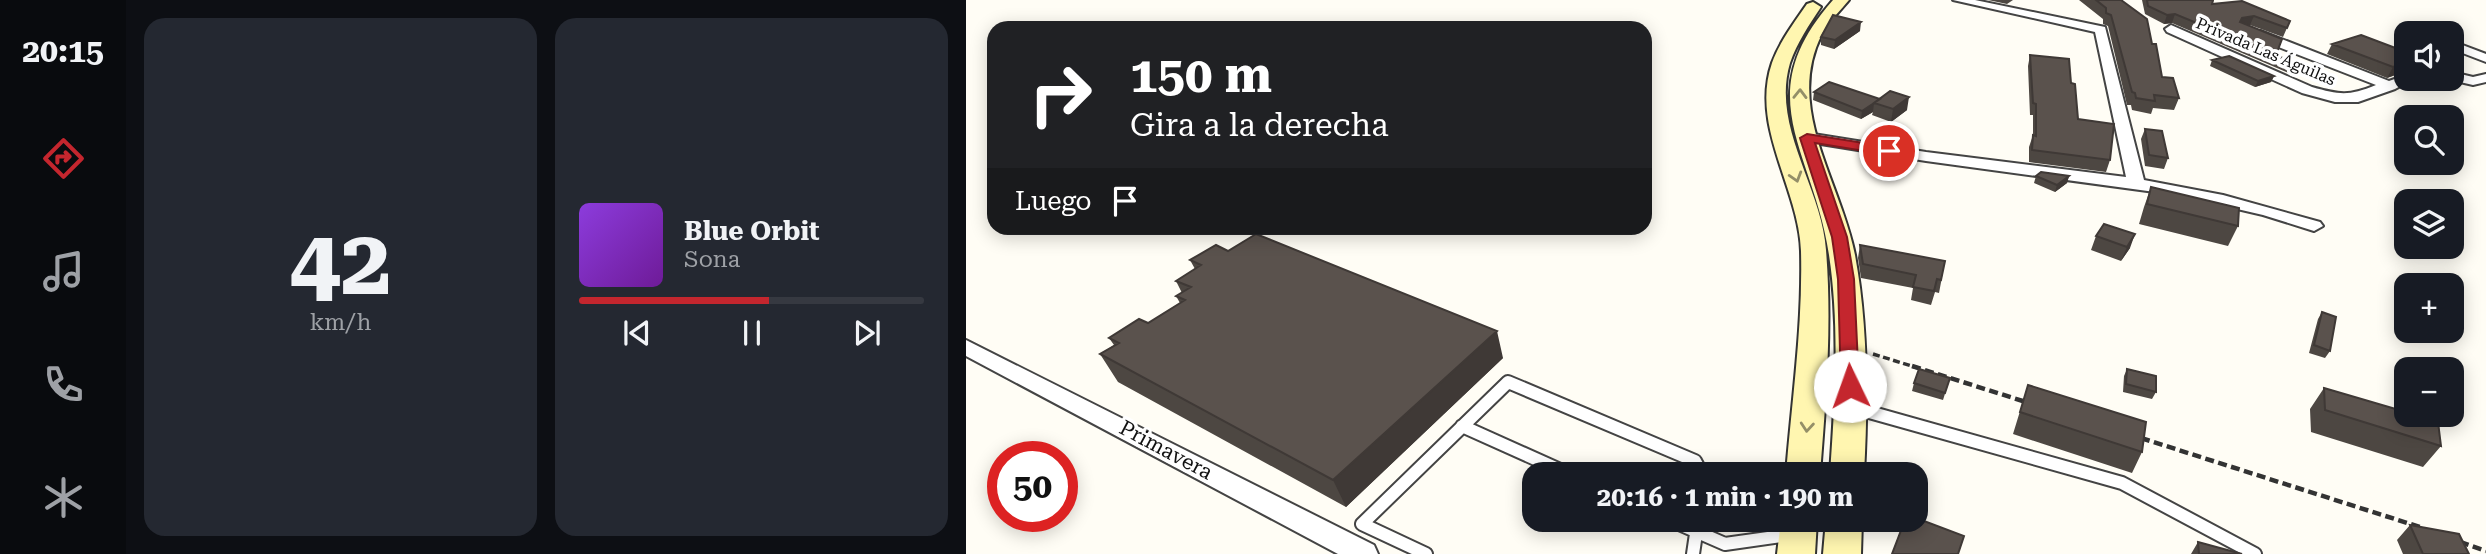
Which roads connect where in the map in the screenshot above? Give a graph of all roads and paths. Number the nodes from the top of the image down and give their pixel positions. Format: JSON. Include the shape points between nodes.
{"nodes":[{"id":1,"x":1818,"y":0,"type":"edge"},
{"id":2,"x":1841,"y":0,"type":"edge"},
{"id":3,"x":1959,"y":0,"type":"edge"},
{"id":4,"x":2171,"y":29,"type":"dead end"},
{"id":5,"x":2245,"y":30,"type":"edge"},
{"id":6,"x":2464,"y":50,"type":"edge"},
{"id":7,"x":2486,"y":58,"type":"edge"},
{"id":8,"x":2486,"y":78,"type":"edge"},
{"id":9,"x":2464,"y":79,"type":"edge"},
{"id":10,"x":2394,"y":84,"type":"edge"},
{"id":11,"x":2390,"y":86,"type":"junction"},
{"id":12,"x":1807,"y":138,"type":"junction"},
{"id":13,"x":2136,"y":183,"type":"junction"},
{"id":14,"x":2314,"y":226,"type":"dead end"},
{"id":15,"x":1848,"y":346,"type":"junction"},
{"id":16,"x":966,"y":347,"type":"edge"},
{"id":17,"x":2029,"y":403,"type":"edge"},
{"id":18,"x":1851,"y":406,"type":"junction"},
{"id":19,"x":1462,"y":426,"type":"junction"},
{"id":20,"x":2134,"y":435,"type":"edge"},
{"id":21,"x":1542,"y":462,"type":"edge"},
{"id":22,"x":1696,"y":462,"type":"edge"},
{"id":23,"x":1804,"y":462,"type":"edge"},
{"id":24,"x":1848,"y":462,"type":"edge"},
{"id":25,"x":1696,"y":532,"type":"edge"},
{"id":26,"x":1706,"y":532,"type":"edge"},
{"id":27,"x":1843,"y":532,"type":"edge"},
{"id":28,"x":2435,"y":533,"type":"edge"},
{"id":29,"x":1798,"y":536,"type":"edge"},
{"id":30,"x":2448,"y":537,"type":"edge"},
{"id":31,"x":2486,"y":551,"type":"edge"},
{"id":32,"x":1364,"y":554,"type":"edge"},
{"id":33,"x":1426,"y":554,"type":"edge"},
{"id":34,"x":1693,"y":554,"type":"edge"},
{"id":35,"x":1842,"y":554,"type":"edge"},
{"id":36,"x":2255,"y":554,"type":"edge"}],
"edges":[{"from":1,"to":23,"type":"main road","one_way":true,"via":[[1792,37],[1777,83],[1783,133],[1812,233],[1813,333]]},
{"from":12,"to":2,"type":"main road","one_way":true,"via":[[1799,106],[1805,53],[1814,33]]},
{"from":3,"to":13,"type":"street","via":[[2101,30]]},
{"from":4,"to":11,"type":"street","name":"Privada Las Águilas","via":[[2334,99],[2353,99]]},
{"from":5,"to":11,"type":"street","name":"Privada Las Águilas"},
{"from":6,"to":7,"type":"street"},
{"from":8,"to":9,"type":"street"},
{"from":10,"to":11,"type":"street","name":"Privada Las Águilas"},
{"from":12,"to":13,"type":"street"},
{"from":12,"to":15,"type":"main road","via":[[1840,237]]},
{"from":13,"to":14,"type":"street","via":[[2243,204]]},
{"from":15,"to":17,"type":"path"},
{"from":15,"to":18,"type":"main road"},
{"from":16,"to":32,"type":"street","name":"Primavera"},
{"from":18,"to":24,"type":"main road"},
{"from":18,"to":36,"type":"lane","via":[[2122,483]]},
{"from":19,"to":21,"type":"lane"},
{"from":19,"to":22,"type":"lane","via":[[1508,382]]},
{"from":19,"to":33,"type":"lane","via":[[1362,524]]},
{"from":20,"to":28,"type":"path"},
{"from":25,"to":34,"type":"lane"},
{"from":26,"to":29,"type":"lane","via":[[1725,544]]},
{"from":27,"to":35,"type":"main road"},
{"from":30,"to":31,"type":"path"}]}
